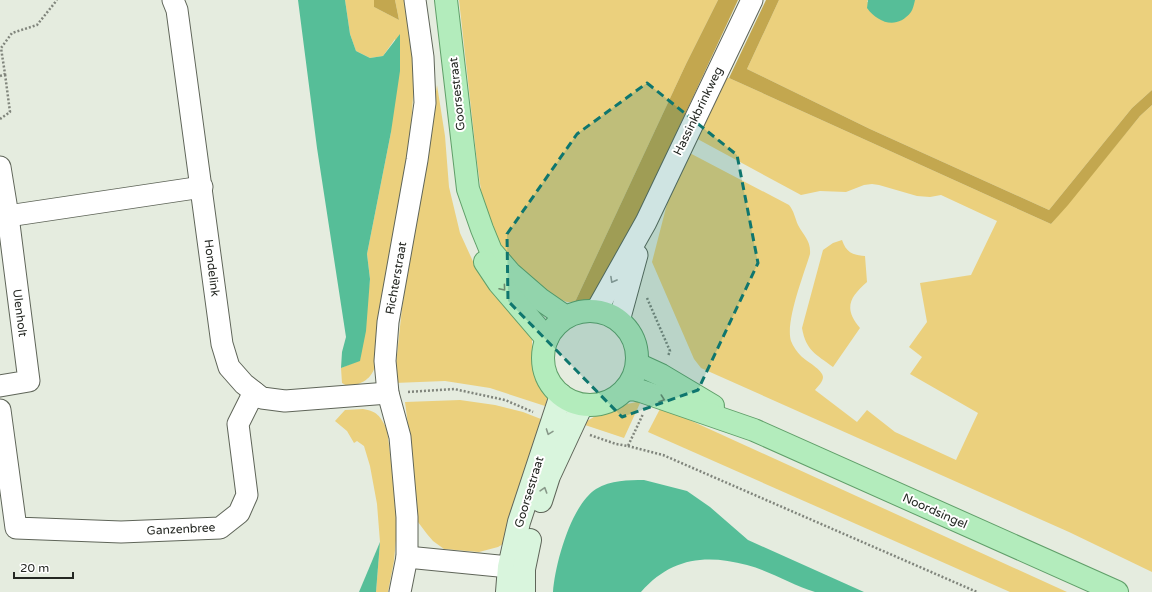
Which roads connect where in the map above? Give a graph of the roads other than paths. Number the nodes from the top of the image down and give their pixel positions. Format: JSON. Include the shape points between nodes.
{"nodes":[{"id":1,"x":173,"y":0,"type":"edge"},
{"id":2,"x":415,"y":0,"type":"edge"},
{"id":3,"x":446,"y":0,"type":"edge"},
{"id":4,"x":752,"y":0,"type":"edge"},
{"id":5,"x":0,"y":167,"type":"edge"},
{"id":6,"x":202,"y":187,"type":"junction"},
{"id":7,"x":468,"y":188,"type":"junction"},
{"id":8,"x":8,"y":216,"type":"junction"},
{"id":9,"x":646,"y":222,"type":"junction"},
{"id":10,"x":596,"y":311,"type":"junction"},
{"id":11,"x":566,"y":317,"type":"junction"},
{"id":12,"x":618,"y":321,"type":"junction"},
{"id":13,"x":547,"y":338,"type":"junction"},
{"id":14,"x":637,"y":364,"type":"junction"},
{"id":15,"x":0,"y":386,"type":"edge"},
{"id":16,"x":625,"y":390,"type":"junction"},
{"id":17,"x":254,"y":392,"type":"junction"},
{"id":18,"x":388,"y":393,"type":"junction"},
{"id":19,"x":561,"y":395,"type":"junction"},
{"id":20,"x":582,"y":405,"type":"junction"},
{"id":21,"x":0,"y":410,"type":"edge"},
{"id":22,"x":562,"y":425,"type":"junction"},
{"id":23,"x":754,"y":430,"type":"junction"},
{"id":24,"x":8,"y":528,"type":"edge"},
{"id":25,"x":407,"y":557,"type":"junction"},
{"id":26,"x":517,"y":568,"type":"junction"},
{"id":27,"x":400,"y":592,"type":"edge"},
{"id":28,"x":508,"y":592,"type":"edge"},
{"id":29,"x":524,"y":592,"type":"edge"},
{"id":30,"x":1118,"y":592,"type":"edge"}],
"edges":[{"from":1,"to":6,"type":"street","name":"Hondelink","via":[[177,10]]},
{"from":2,"to":18,"type":"street","name":"Richterstraat","via":[[423,57],[424,103],[417,160],[388,322]]},
{"from":3,"to":7,"type":"main road","name":"Goorsestraat"},
{"from":4,"to":9,"type":"street","name":"Hassinkbrinkweg"},
{"from":5,"to":8,"type":"street","name":"Ulenholt"},
{"from":6,"to":8,"type":"street"},
{"from":6,"to":17,"type":"street","name":"Hondelink","via":[[222,344],[229,367]]},
{"from":7,"to":11,"type":"main road","name":"Goorsestraat","via":[[491,251],[510,273]]},
{"from":7,"to":13,"type":"main road","name":"Goorsestraat","one_way":true,"via":[[467,214],[470,230],[480,254],[499,283]]},
{"from":8,"to":15,"type":"street","name":"Ulenholt","via":[[29,381]]},
{"from":9,"to":10,"type":"street","name":"Hassinkbrinkweg","one_way":true},
{"from":9,"to":12,"type":"street","name":"Hassinkbrinkweg"},
{"from":10,"to":11,"type":"main road"},
{"from":10,"to":12,"type":"main road","via":[[608,314]]},
{"from":11,"to":13,"type":"main road"},
{"from":12,"to":14,"type":"main road","via":[[630,333],[635,344]]},
{"from":13,"to":19,"type":"main road","via":[[543,353],[544,369],[550,384]]},
{"from":14,"to":16,"type":"main road","via":[[633,378]]},
{"from":14,"to":23,"type":"main road","name":"Noordsingel"},
{"from":16,"to":20,"type":"main road","via":[[610,401],[598,405]]},
{"from":16,"to":23,"type":"main road","name":"Noordsingel","one_way":true,"via":[[633,389]]},
{"from":17,"to":18,"type":"street","name":"Hondelink","via":[[262,398],[285,401]]},
{"from":17,"to":24,"type":"street","name":"Ganzenbree","via":[[238,424],[247,495],[239,513],[220,528],[121,532]]},
{"from":18,"to":25,"type":"street","name":"Richterstraat","via":[[400,437],[407,517]]},
{"from":19,"to":20,"type":"main road"},
{"from":19,"to":22,"type":"main road","name":"Goorsestraat","one_way":true},
{"from":20,"to":22,"type":"main road","name":"Goorsestraat"},
{"from":21,"to":24,"type":"street","name":"Ganzenbree"},
{"from":22,"to":26,"type":"main road","name":"Goorsestraat","via":[[549,476]]},
{"from":23,"to":30,"type":"main road","name":"Noordsingel"},
{"from":25,"to":26,"type":"street"},
{"from":25,"to":27,"type":"street","name":"Richterstraat"},
{"from":26,"to":28,"type":"main road","name":"Goorsestraat"},
{"from":26,"to":29,"type":"main road","name":"Goorsestraat"}]}
